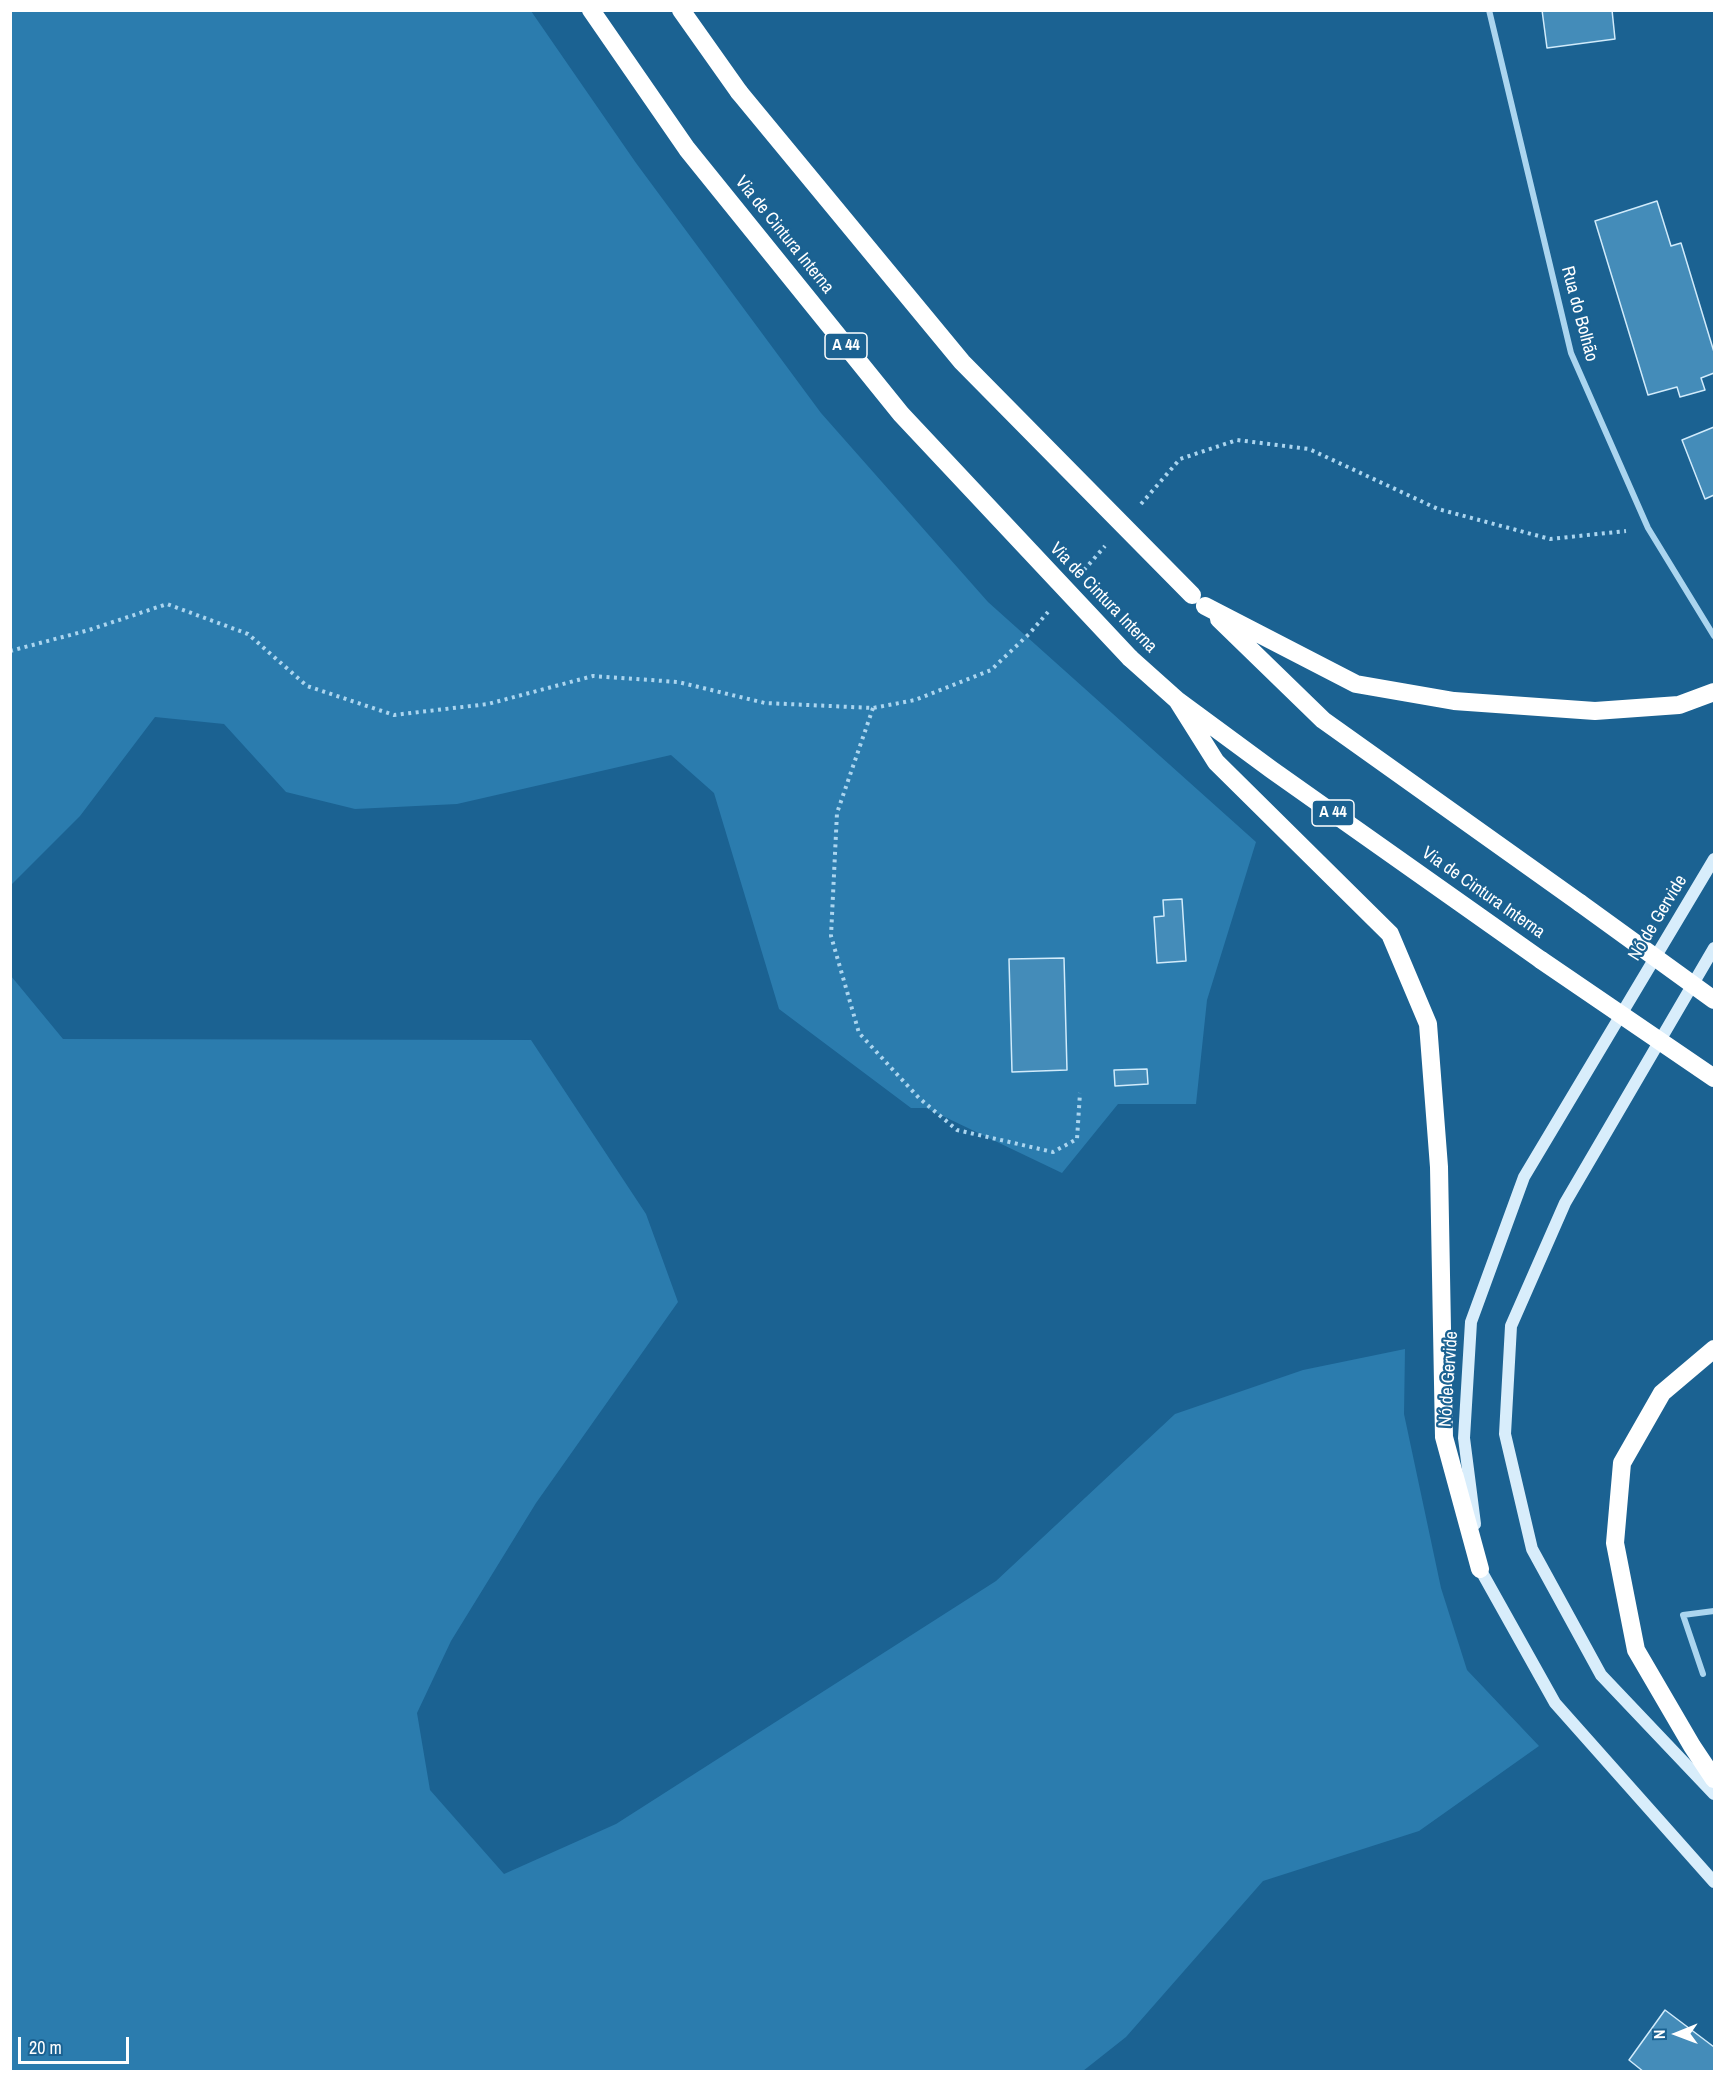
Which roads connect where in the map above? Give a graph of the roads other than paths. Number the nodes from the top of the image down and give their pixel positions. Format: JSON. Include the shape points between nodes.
{"nodes":[{"id":1,"x":591,"y":10,"type":"edge"},
{"id":2,"x":681,"y":10,"type":"edge"},
{"id":3,"x":1489,"y":10,"type":"edge"},
{"id":4,"x":1198,"y":600,"type":"junction"},
{"id":5,"x":1714,"y":636,"type":"edge"},
{"id":6,"x":1714,"y":692,"type":"edge"},
{"id":7,"x":1177,"y":700,"type":"junction"},
{"id":8,"x":1714,"y":859,"type":"edge"},
{"id":9,"x":1714,"y":948,"type":"edge"},
{"id":10,"x":1714,"y":1000,"type":"edge"},
{"id":11,"x":1714,"y":1078,"type":"edge"},
{"id":12,"x":1714,"y":1349,"type":"edge"},
{"id":13,"x":1480,"y":1569,"type":"junction"},
{"id":14,"x":1714,"y":1611,"type":"edge"},
{"id":15,"x":1703,"y":1674,"type":"dead end"},
{"id":16,"x":1714,"y":1779,"type":"edge"},
{"id":17,"x":1714,"y":1794,"type":"edge"},
{"id":18,"x":1714,"y":1882,"type":"edge"}],
"edges":[{"from":1,"to":7,"type":"highway","name":"Via de Cintura Interna","number":"A 44","bridge":true,"via":[[687,149],[901,414],[1130,658]]},
{"from":2,"to":4,"type":"highway","bridge":true,"via":[[739,92],[962,362]]},
{"from":3,"to":5,"type":"street","name":"Rua do Bolhão","via":[[1571,353],[1648,528]]},
{"from":4,"to":6,"type":"highway","via":[[1356,684],[1454,701],[1595,711],[1679,705]]},
{"from":4,"to":10,"type":"highway","bridge":true,"via":[[1323,720]]},
{"from":7,"to":11,"type":"highway","name":"Via de Cintura Interna","number":"A 44","bridge":true,"via":[[1541,960]]},
{"from":7,"to":13,"type":"highway","via":[[1216,762],[1389,934],[1428,1024],[1439,1167],[1444,1437]]},
{"from":8,"to":13,"type":"main road","name":"Nó de Gervide","via":[[1524,1177],[1471,1322],[1464,1437]]},
{"from":9,"to":17,"type":"main road","via":[[1565,1203],[1511,1326],[1505,1434],[1532,1549],[1601,1675]]},
{"from":12,"to":16,"type":"highway","via":[[1662,1393],[1622,1463],[1615,1543],[1636,1650]]},
{"from":13,"to":18,"type":"main road","name":"Nó de Gervide","via":[[1555,1703]]},
{"from":14,"to":15,"type":"street","via":[[1683,1615]]}]}
